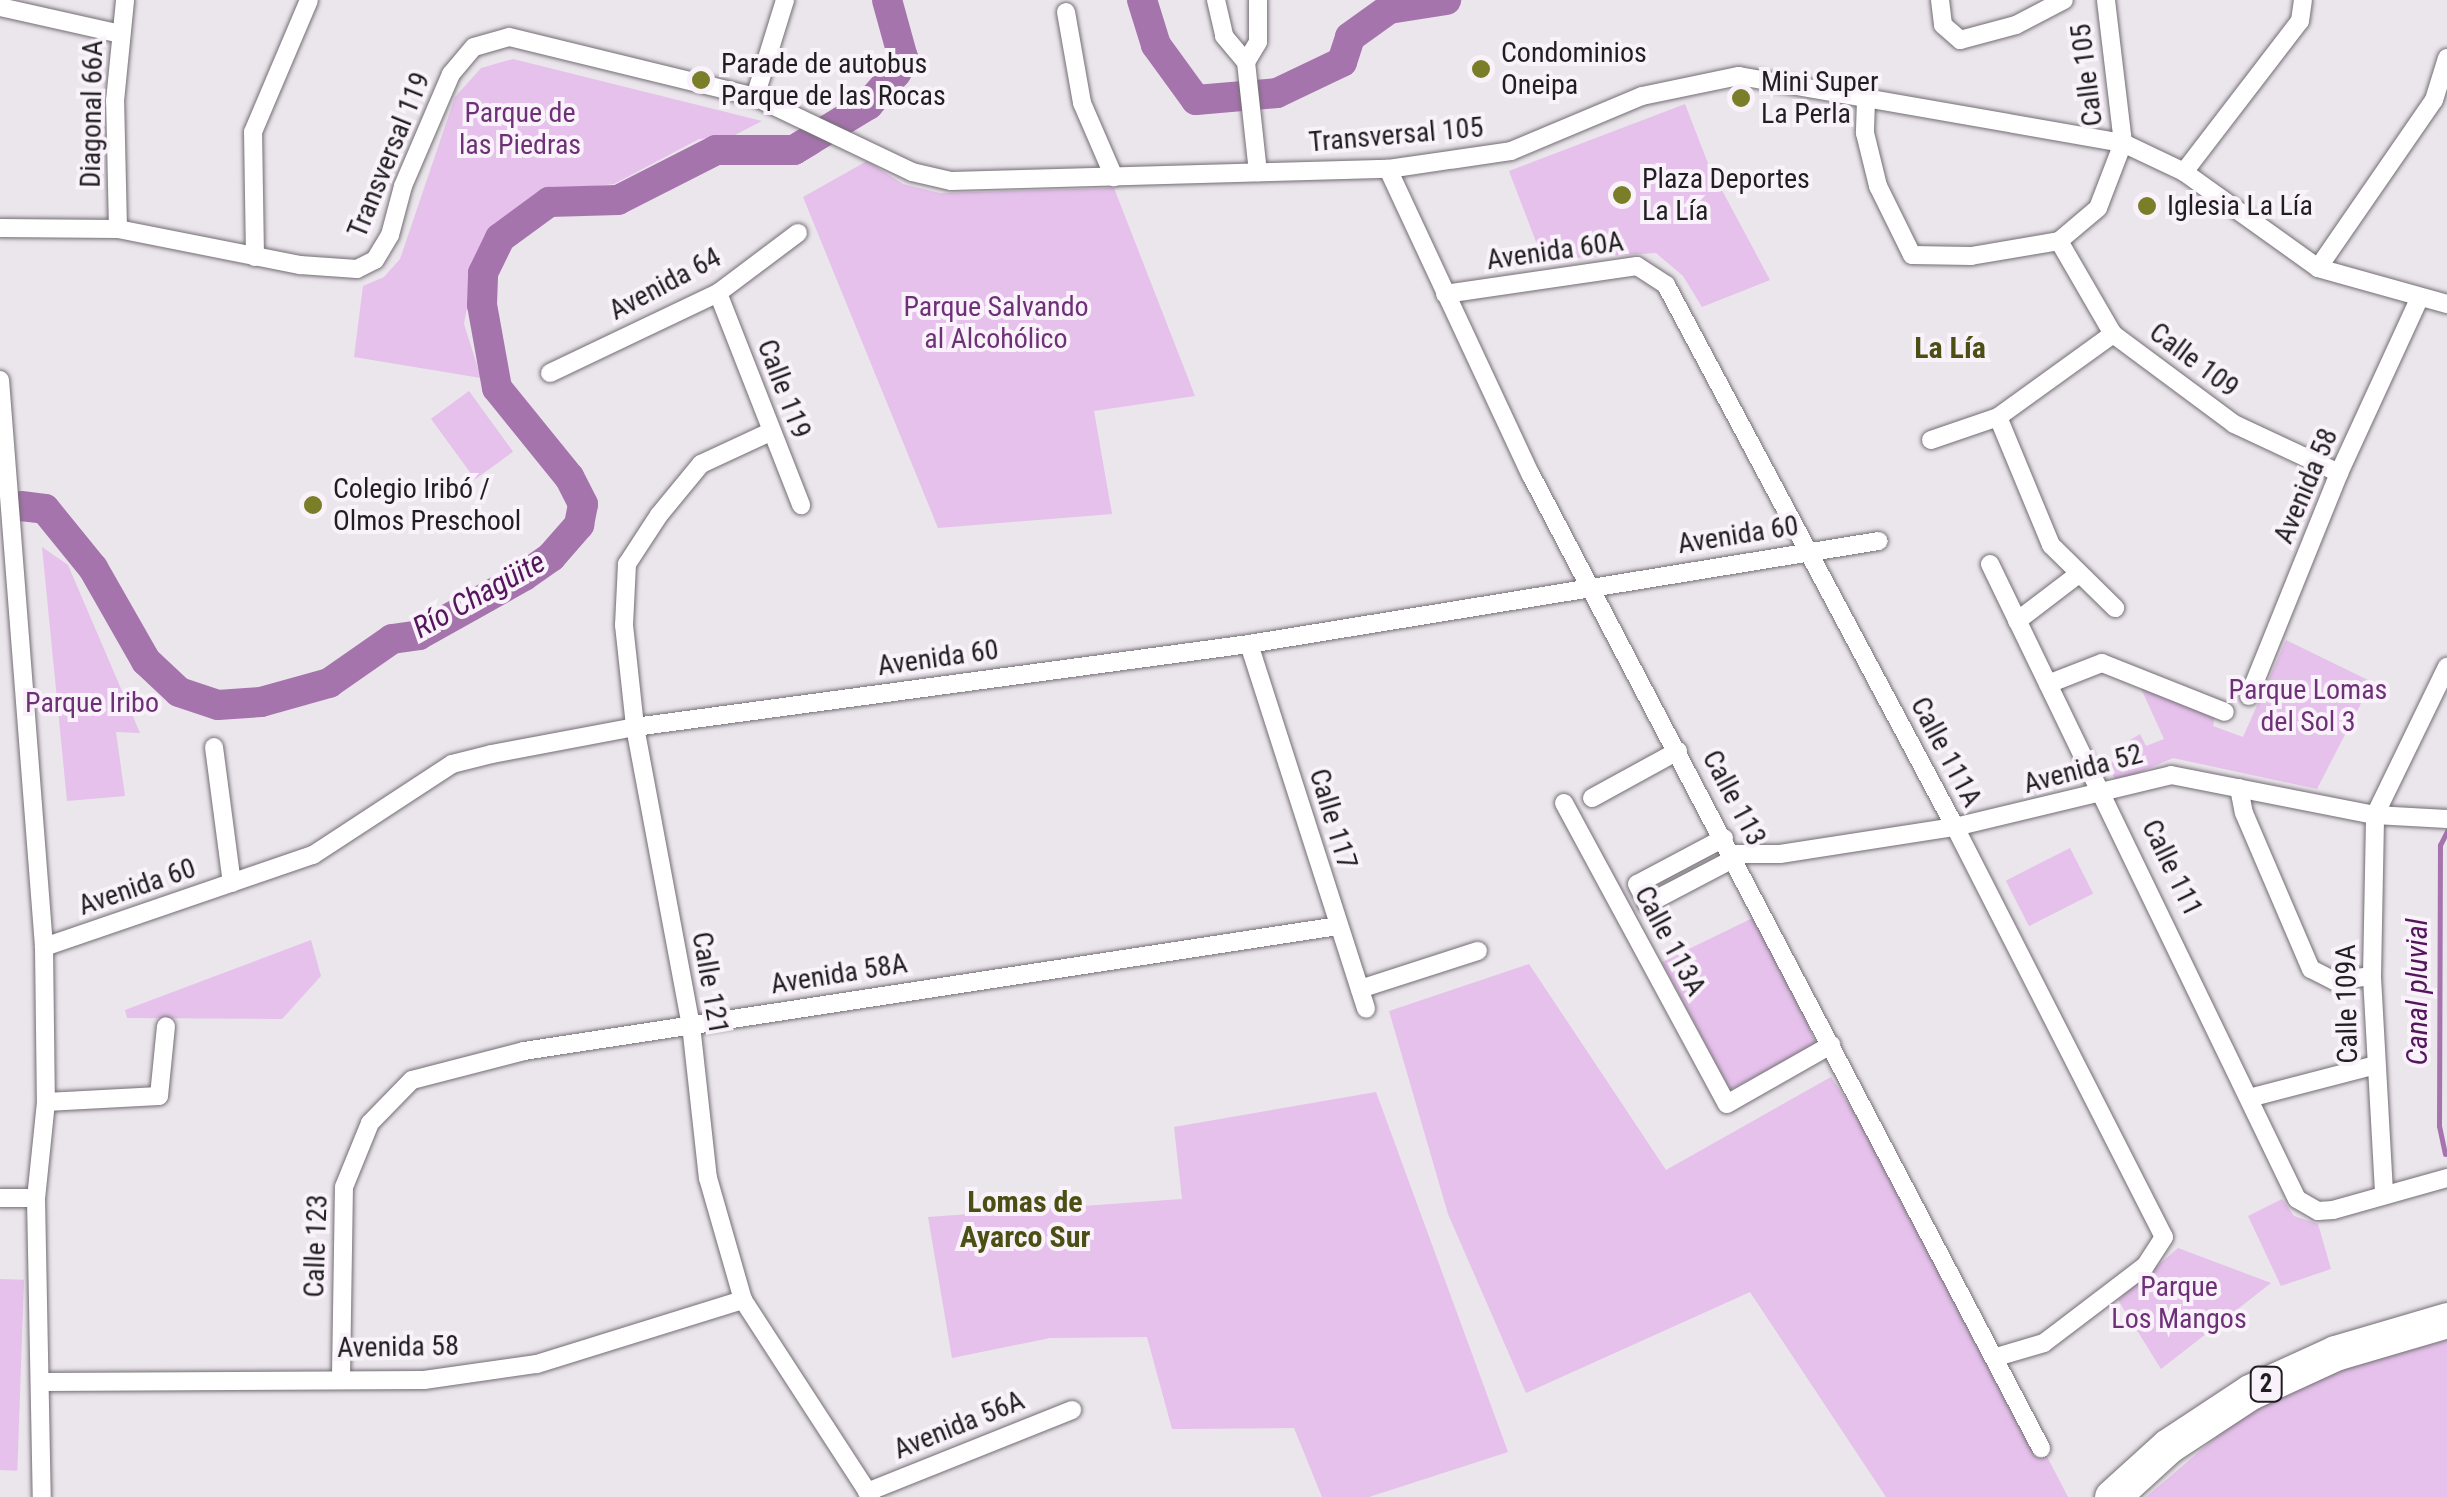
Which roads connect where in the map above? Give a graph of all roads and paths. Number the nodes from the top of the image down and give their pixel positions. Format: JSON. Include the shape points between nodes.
{"nodes":[{"id":1,"x":124,"y":0,"type":"edge"},
{"id":2,"x":309,"y":0,"type":"edge"},
{"id":3,"x":784,"y":0,"type":"edge"},
{"id":4,"x":1216,"y":0,"type":"edge"},
{"id":5,"x":1258,"y":0,"type":"edge"},
{"id":6,"x":1940,"y":0,"type":"edge"},
{"id":7,"x":2064,"y":0,"type":"edge"},
{"id":8,"x":2106,"y":0,"type":"edge"},
{"id":9,"x":2304,"y":0,"type":"edge"},
{"id":10,"x":0,"y":7,"type":"edge"},
{"id":11,"x":1066,"y":12,"type":"dead end"},
{"id":12,"x":121,"y":34,"type":"junction"},
{"id":13,"x":2447,"y":58,"type":"edge"},
{"id":14,"x":1247,"y":69,"type":"junction"},
{"id":15,"x":755,"y":97,"type":"junction"},
{"id":16,"x":1866,"y":101,"type":"junction"},
{"id":17,"x":2123,"y":143,"type":"junction"},
{"id":18,"x":1388,"y":169,"type":"junction"},
{"id":19,"x":1258,"y":172,"type":"junction"},
{"id":20,"x":2184,"y":172,"type":"junction"},
{"id":21,"x":1114,"y":177,"type":"junction"},
{"id":22,"x":0,"y":228,"type":"edge"},
{"id":23,"x":118,"y":229,"type":"junction"},
{"id":24,"x":798,"y":232,"type":"dead end"},
{"id":25,"x":2059,"y":241,"type":"junction"},
{"id":26,"x":255,"y":257,"type":"junction"},
{"id":27,"x":2318,"y":268,"type":"junction"},
{"id":28,"x":1666,"y":284,"type":"joint"},
{"id":29,"x":718,"y":293,"type":"junction"},
{"id":30,"x":1445,"y":294,"type":"junction"},
{"id":31,"x":2419,"y":300,"type":"junction"},
{"id":32,"x":2447,"y":304,"type":"edge"},
{"id":33,"x":2114,"y":334,"type":"junction"},
{"id":34,"x":550,"y":373,"type":"dead end"},
{"id":35,"x":0,"y":380,"type":"edge"},
{"id":36,"x":1998,"y":417,"type":"junction"},
{"id":37,"x":770,"y":432,"type":"junction"},
{"id":38,"x":1931,"y":440,"type":"dead end"},
{"id":39,"x":2339,"y":474,"type":"junction"},
{"id":40,"x":801,"y":505,"type":"dead end"},
{"id":41,"x":1879,"y":542,"type":"dead end"},
{"id":42,"x":1806,"y":552,"type":"junction"},
{"id":43,"x":1990,"y":564,"type":"dead end"},
{"id":44,"x":2076,"y":576,"type":"junction"},
{"id":45,"x":1592,"y":586,"type":"junction"},
{"id":46,"x":9,"y":608,"type":"edge"},
{"id":47,"x":2114,"y":608,"type":"dead end"},
{"id":48,"x":2017,"y":621,"type":"junction"},
{"id":49,"x":1250,"y":644,"type":"junction"},
{"id":50,"x":2447,"y":667,"type":"edge"},
{"id":51,"x":2048,"y":684,"type":"junction"},
{"id":52,"x":2250,"y":696,"type":"dead end"},
{"id":53,"x":2225,"y":712,"type":"dead end"},
{"id":54,"x":635,"y":727,"type":"junction"},
{"id":55,"x":214,"y":747,"type":"dead end"},
{"id":56,"x":1678,"y":750,"type":"junction"},
{"id":57,"x":2239,"y":788,"type":"junction"},
{"id":58,"x":2104,"y":792,"type":"junction"},
{"id":59,"x":1592,"y":798,"type":"dead end"},
{"id":60,"x":1564,"y":803,"type":"dead end"},
{"id":61,"x":2375,"y":815,"type":"junction"},
{"id":62,"x":2447,"y":819,"type":"edge"},
{"id":63,"x":1955,"y":826,"type":"junction"},
{"id":64,"x":1730,"y":850,"type":"junction"},
{"id":65,"x":232,"y":883,"type":"junction"},
{"id":66,"x":1338,"y":926,"type":"junction"},
{"id":67,"x":44,"y":947,"type":"junction"},
{"id":68,"x":1478,"y":951,"type":"dead end"},
{"id":69,"x":2372,"y":976,"type":"junction"},
{"id":70,"x":1360,"y":990,"type":"junction"},
{"id":71,"x":1366,"y":1009,"type":"dead end"},
{"id":72,"x":691,"y":1025,"type":"junction"},
{"id":73,"x":166,"y":1026,"type":"dead end"},
{"id":74,"x":1831,"y":1044,"type":"junction"},
{"id":75,"x":2376,"y":1065,"type":"junction"},
{"id":76,"x":2253,"y":1097,"type":"junction"},
{"id":77,"x":46,"y":1102,"type":"junction"},
{"id":78,"x":370,"y":1123,"type":"joint"},
{"id":79,"x":2447,"y":1178,"type":"edge"},
{"id":80,"x":2384,"y":1192,"type":"junction"},
{"id":81,"x":0,"y":1198,"type":"edge"},
{"id":82,"x":36,"y":1198,"type":"junction"},
{"id":83,"x":743,"y":1300,"type":"junction"},
{"id":84,"x":2447,"y":1320,"type":"edge"},
{"id":85,"x":1996,"y":1357,"type":"junction"},
{"id":86,"x":342,"y":1376,"type":"junction"},
{"id":87,"x":43,"y":1382,"type":"junction"},
{"id":88,"x":1072,"y":1410,"type":"dead end"},
{"id":89,"x":2040,"y":1448,"type":"dead end"},
{"id":90,"x":869,"y":1494,"type":"edge"},
{"id":91,"x":42,"y":1497,"type":"edge"},
{"id":92,"x":2112,"y":1497,"type":"edge"}],
"edges":[{"from":1,"to":12,"type":"street","name":"Diagonal 66A"},
{"from":2,"to":26,"type":"street","via":[[253,132]]},
{"from":3,"to":15,"type":"street"},
{"from":4,"to":14,"type":"street","via":[[1224,36]]},
{"from":5,"to":14,"type":"street","via":[[1258,42]]},
{"from":6,"to":7,"type":"street","via":[[1942,25],[1960,40],[2016,25]]},
{"from":8,"to":17,"type":"street","name":"Calle 105"},
{"from":9,"to":20,"type":"street","via":[[2300,21]]},
{"from":10,"to":12,"type":"street"},
{"from":11,"to":21,"type":"street","via":[[1082,103]]},
{"from":12,"to":23,"type":"street","name":"Diagonal 66A"},
{"from":13,"to":27,"type":"street","via":[[2434,100]]},
{"from":14,"to":19,"type":"street"},
{"from":15,"to":21,"type":"street","name":"Transversal 105","via":[[912,172],[951,180]]},
{"from":15,"to":26,"type":"street","name":"Transversal 119","via":[[509,36],[489,41],[451,74],[375,260],[335,270]]},
{"from":16,"to":17,"type":"street","name":"Transversal 105"},
{"from":16,"to":18,"type":"street","name":"Transversal 105","via":[[1739,76],[1718,78],[1625,102],[1511,151]]},
{"from":16,"to":25,"type":"street","via":[[1865,134],[1878,186],[1912,255],[1971,256]]},
{"from":17,"to":20,"type":"street","name":"Transversal 105"},
{"from":17,"to":25,"type":"street","via":[[2098,208]]},
{"from":18,"to":19,"type":"street","name":"Transversal 105"},
{"from":18,"to":30,"type":"street","name":"Calle 113"},
{"from":19,"to":21,"type":"street","name":"Transversal 105"},
{"from":20,"to":27,"type":"street","name":"Transversal 105"},
{"from":22,"to":23,"type":"street","name":"Transversal 119"},
{"from":23,"to":26,"type":"street","name":"Transversal 119"},
{"from":24,"to":29,"type":"street","name":"Avenida 64"},
{"from":25,"to":33,"type":"street","name":"Calle 109"},
{"from":27,"to":31,"type":"street","name":"Transversal 105"},
{"from":28,"to":30,"type":"street","name":"Avenida 60A","via":[[1637,266]]},
{"from":28,"to":42,"type":"street","name":"Calle 111A"},
{"from":29,"to":34,"type":"street","name":"Avenida 64"},
{"from":29,"to":37,"type":"street","name":"Calle 119"},
{"from":30,"to":45,"type":"street","name":"Calle 113"},
{"from":31,"to":32,"type":"street"},
{"from":31,"to":39,"type":"street","name":"Avenida 58"},
{"from":33,"to":36,"type":"street"},
{"from":33,"to":39,"type":"street","name":"Calle 109","via":[[2234,424]]},
{"from":35,"to":46,"type":"street"},
{"from":36,"to":38,"type":"street"},
{"from":36,"to":44,"type":"street","via":[[2051,545]]},
{"from":37,"to":40,"type":"street","name":"Calle 119"},
{"from":37,"to":54,"type":"street","name":"Calle 121","via":[[700,464],[627,564],[624,625]]},
{"from":39,"to":52,"type":"street","name":"Avenida 58"},
{"from":41,"to":42,"type":"street","name":"Avenida 60"},
{"from":42,"to":45,"type":"street","name":"Avenida 60"},
{"from":42,"to":63,"type":"street","name":"Calle 111A"},
{"from":43,"to":48,"type":"street","name":"Calle 111"},
{"from":44,"to":47,"type":"street"},
{"from":44,"to":48,"type":"street"},
{"from":45,"to":49,"type":"street","name":"Avenida 60"},
{"from":45,"to":56,"type":"street","name":"Calle 113"},
{"from":46,"to":67,"type":"street"},
{"from":48,"to":51,"type":"street","name":"Calle 111"},
{"from":49,"to":54,"type":"street","name":"Avenida 60"},
{"from":49,"to":66,"type":"street","name":"Calle 117"},
{"from":50,"to":61,"type":"street"},
{"from":51,"to":53,"type":"street","via":[[2102,663]]},
{"from":51,"to":58,"type":"street","name":"Calle 111"},
{"from":54,"to":65,"type":"street","name":"Avenida 60","via":[[452,764],[313,855]]},
{"from":54,"to":72,"type":"street","name":"Calle 121"},
{"from":55,"to":65,"type":"street"},
{"from":56,"to":59,"type":"street"},
{"from":56,"to":64,"type":"street","name":"Calle 113"},
{"from":57,"to":58,"type":"street","name":"Avenida 52","via":[[2171,774]]},
{"from":57,"to":61,"type":"street","name":"Avenida 52"},
{"from":57,"to":69,"type":"street","via":[[2311,969],[2334,981]]},
{"from":58,"to":63,"type":"street","name":"Avenida 52"},
{"from":58,"to":76,"type":"street","name":"Calle 111"},
{"from":60,"to":74,"type":"street","name":"Calle 113A","via":[[1727,1104]]},
{"from":61,"to":62,"type":"street","name":"Avenida 52"},
{"from":61,"to":69,"type":"street","name":"Calle 109A"},
{"from":63,"to":64,"type":"street","name":"Avenida 52","via":[[1780,854]]},
{"from":63,"to":85,"type":"street","name":"Calle 111A","via":[[2164,1237],[2160,1250],[2044,1343]]},
{"from":64,"to":64,"type":"street","via":[[1647,904],[1637,884]]},
{"from":64,"to":74,"type":"street","name":"Calle 113"},
{"from":65,"to":67,"type":"street","name":"Avenida 60"},
{"from":66,"to":70,"type":"street","name":"Calle 117"},
{"from":66,"to":72,"type":"street","name":"Avenida 58A"},
{"from":67,"to":77,"type":"street"},
{"from":68,"to":70,"type":"street"},
{"from":69,"to":75,"type":"street","name":"Calle 109A"},
{"from":70,"to":71,"type":"street","name":"Calle 117"},
{"from":72,"to":78,"type":"street","name":"Avenida 58A","via":[[446,1068],[412,1080]]},
{"from":72,"to":83,"type":"street","name":"Calle 121","via":[[708,1178]]},
{"from":73,"to":77,"type":"street","via":[[160,1096]]},
{"from":74,"to":85,"type":"street","name":"Calle 113"},
{"from":75,"to":76,"type":"street"},
{"from":75,"to":80,"type":"street","name":"Calle 109A"},
{"from":76,"to":80,"type":"street","name":"Calle 111","via":[[2297,1199],[2318,1211]]},
{"from":77,"to":82,"type":"street"},
{"from":78,"to":86,"type":"street","name":"Calle 123","via":[[344,1188]]},
{"from":79,"to":80,"type":"street"},
{"from":81,"to":82,"type":"street"},
{"from":82,"to":87,"type":"street"},
{"from":83,"to":86,"type":"street","name":"Avenida 58","via":[[537,1364],[424,1380]]},
{"from":83,"to":90,"type":"street","name":"Calle 121"},
{"from":84,"to":92,"type":"highway","number":"2","via":[[2334,1353],[2250,1392],[2168,1446]]},
{"from":85,"to":89,"type":"street","name":"Calle 113"},
{"from":86,"to":87,"type":"street","name":"Avenida 58"},
{"from":87,"to":91,"type":"street"},
{"from":88,"to":90,"type":"street","name":"Avenida 56A"}]}
